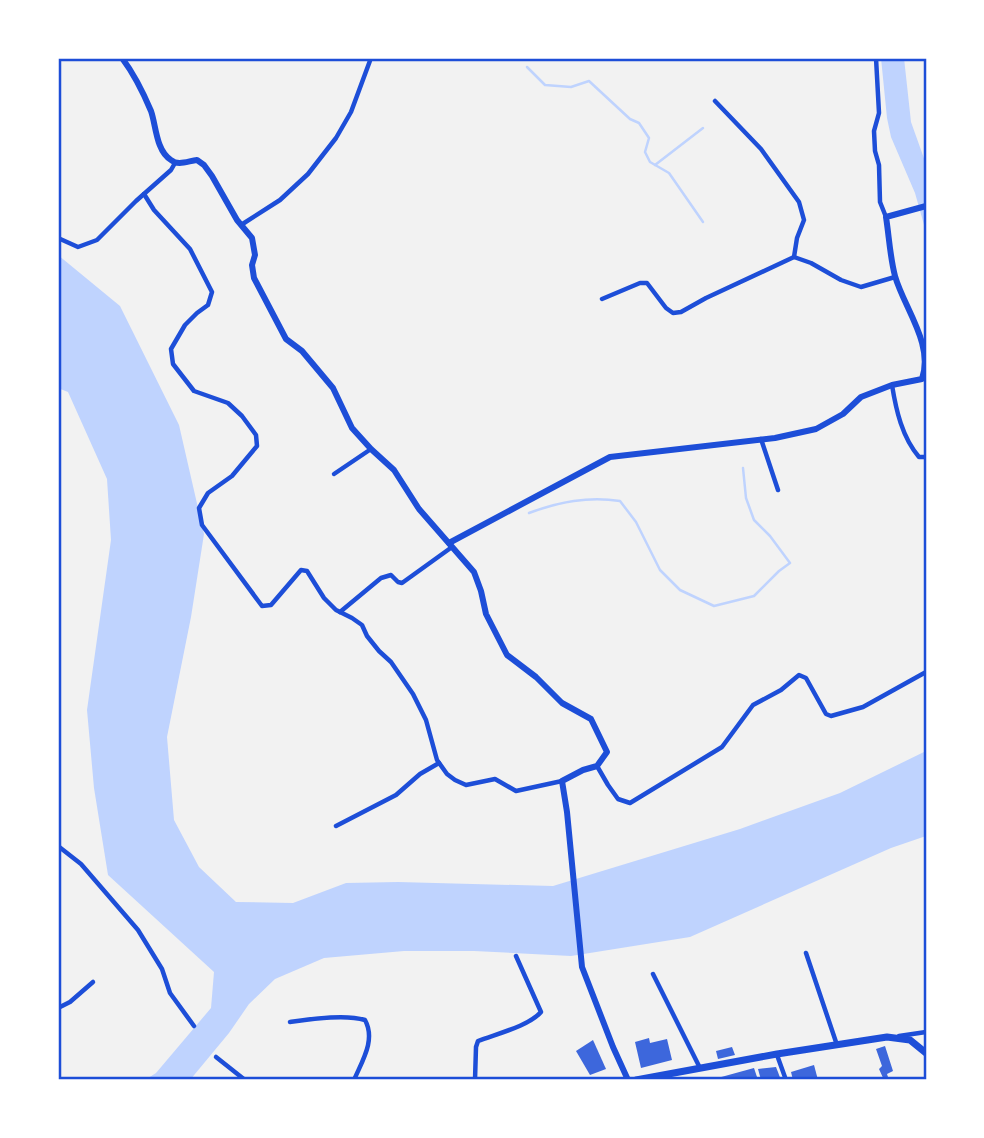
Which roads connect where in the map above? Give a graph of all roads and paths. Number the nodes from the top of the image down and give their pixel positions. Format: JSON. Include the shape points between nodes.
{"nodes":[{"id":1,"x":122,"y":58,"type":"edge"},
{"id":2,"x":371,"y":58,"type":"edge"},
{"id":3,"x":876,"y":58,"type":"edge"},
{"id":4,"x":715,"y":101,"type":"dead end"},
{"id":5,"x":175,"y":163,"type":"junction"},
{"id":6,"x":144,"y":194,"type":"junction"},
{"id":7,"x":926,"y":206,"type":"edge"},
{"id":8,"x":886,"y":217,"type":"junction"},
{"id":9,"x":241,"y":225,"type":"junction"},
{"id":10,"x":58,"y":238,"type":"edge"},
{"id":11,"x":794,"y":257,"type":"junction"},
{"id":12,"x":895,"y":276,"type":"junction"},
{"id":13,"x":602,"y":299,"type":"dead end"},
{"id":14,"x":892,"y":385,"type":"junction"},
{"id":15,"x":761,"y":439,"type":"junction"},
{"id":16,"x":371,"y":449,"type":"junction"},
{"id":17,"x":926,"y":457,"type":"edge"},
{"id":18,"x":334,"y":474,"type":"dead end"},
{"id":19,"x":778,"y":490,"type":"dead end"},
{"id":20,"x":450,"y":545,"type":"junction"},
{"id":21,"x":340,"y":612,"type":"junction"},
{"id":22,"x":926,"y":672,"type":"edge"},
{"id":23,"x":439,"y":763,"type":"junction"},
{"id":24,"x":597,"y":766,"type":"junction"},
{"id":25,"x":562,"y":781,"type":"junction"},
{"id":26,"x":336,"y":826,"type":"dead end"},
{"id":27,"x":58,"y":846,"type":"edge"},
{"id":28,"x":806,"y":953,"type":"dead end"},
{"id":29,"x":516,"y":956,"type":"dead end"},
{"id":30,"x":653,"y":974,"type":"dead end"},
{"id":31,"x":93,"y":982,"type":"dead end"},
{"id":32,"x":58,"y":1008,"type":"edge"},
{"id":33,"x":290,"y":1023,"type":"dead end"},
{"id":34,"x":194,"y":1026,"type":"dead end"},
{"id":35,"x":926,"y":1032,"type":"edge"},
{"id":36,"x":887,"y":1037,"type":"junction"},
{"id":37,"x":836,"y":1045,"type":"junction"},
{"id":38,"x":926,"y":1053,"type":"edge"},
{"id":39,"x":777,"y":1054,"type":"junction"},
{"id":40,"x":216,"y":1057,"type":"dead end"},
{"id":41,"x":700,"y":1068,"type":"junction"},
{"id":42,"x":245,"y":1080,"type":"edge"},
{"id":43,"x":354,"y":1080,"type":"edge"},
{"id":44,"x":475,"y":1080,"type":"edge"},
{"id":45,"x":628,"y":1080,"type":"edge"},
{"id":46,"x":636,"y":1080,"type":"edge"},
{"id":47,"x":786,"y":1080,"type":"edge"}],
"edges":[{"from":1,"to":5,"type":"main road","via":[[151,112],[164,154]]},
{"from":2,"to":9,"type":"street","via":[[351,112],[308,174],[280,200]]},
{"from":3,"to":8,"type":"street","via":[[879,113],[875,151]]},
{"from":4,"to":11,"type":"street","via":[[761,149],[799,202],[804,220]]},
{"from":5,"to":6,"type":"street"},
{"from":5,"to":9,"type":"main road","via":[[197,160],[204,165]]},
{"from":6,"to":10,"type":"street","via":[[97,240],[78,247]]},
{"from":6,"to":21,"type":"street","via":[[190,249],[212,292],[208,305],[185,325],[171,349],[173,364],[194,391],[228,403],[256,435],[257,446],[232,476],[208,493],[199,508],[202,525],[262,606],[271,605],[301,570],[307,571],[324,598]]},
{"from":7,"to":8,"type":"main road"},
{"from":8,"to":12,"type":"main road"},
{"from":9,"to":16,"type":"main road","via":[[252,238],[254,278],[286,339],[333,388],[352,428]]},
{"from":11,"to":12,"type":"street","via":[[861,287]]},
{"from":11,"to":13,"type":"street","via":[[681,313],[666,307],[647,283]]},
{"from":12,"to":14,"type":"main road","via":[[920,337],[925,370],[922,379]]},
{"from":14,"to":15,"type":"main road","via":[[861,397],[816,429]]},
{"from":14,"to":17,"type":"street","via":[[910,447],[919,457]]},
{"from":15,"to":19,"type":"street"},
{"from":15,"to":20,"type":"main road","via":[[610,457]]},
{"from":16,"to":18,"type":"street"},
{"from":16,"to":20,"type":"main road","via":[[394,470]]},
{"from":20,"to":21,"type":"street","via":[[402,583],[391,575],[381,578]]},
{"from":20,"to":24,"type":"main road","via":[[474,572],[485,614],[507,655],[562,703],[591,719],[607,752]]},
{"from":21,"to":23,"type":"street","via":[[362,625],[413,694]]},
{"from":22,"to":24,"type":"street","via":[[863,708],[831,716],[806,678],[799,675],[753,705],[722,747],[630,803],[618,799]]},
{"from":23,"to":25,"type":"street","via":[[466,785],[495,779],[516,791]]},
{"from":23,"to":26,"type":"street","via":[[396,794]]},
{"from":24,"to":25,"type":"main road"},
{"from":25,"to":45,"type":"main road","via":[[582,967]]},
{"from":27,"to":34,"type":"street","via":[[82,864],[138,930],[162,969],[170,993]]},
{"from":28,"to":37,"type":"street"},
{"from":29,"to":44,"type":"street","via":[[541,1012],[526,1023],[478,1041]]},
{"from":30,"to":41,"type":"street"},
{"from":31,"to":32,"type":"street"},
{"from":33,"to":43,"type":"street","via":[[365,1020],[370,1041]]},
{"from":35,"to":36,"type":"street"},
{"from":36,"to":37,"type":"main road"},
{"from":36,"to":38,"type":"main road","via":[[910,1040]]},
{"from":37,"to":39,"type":"main road"},
{"from":39,"to":41,"type":"main road"},
{"from":39,"to":47,"type":"street"},
{"from":40,"to":42,"type":"street"},
{"from":41,"to":46,"type":"main road"}]}
